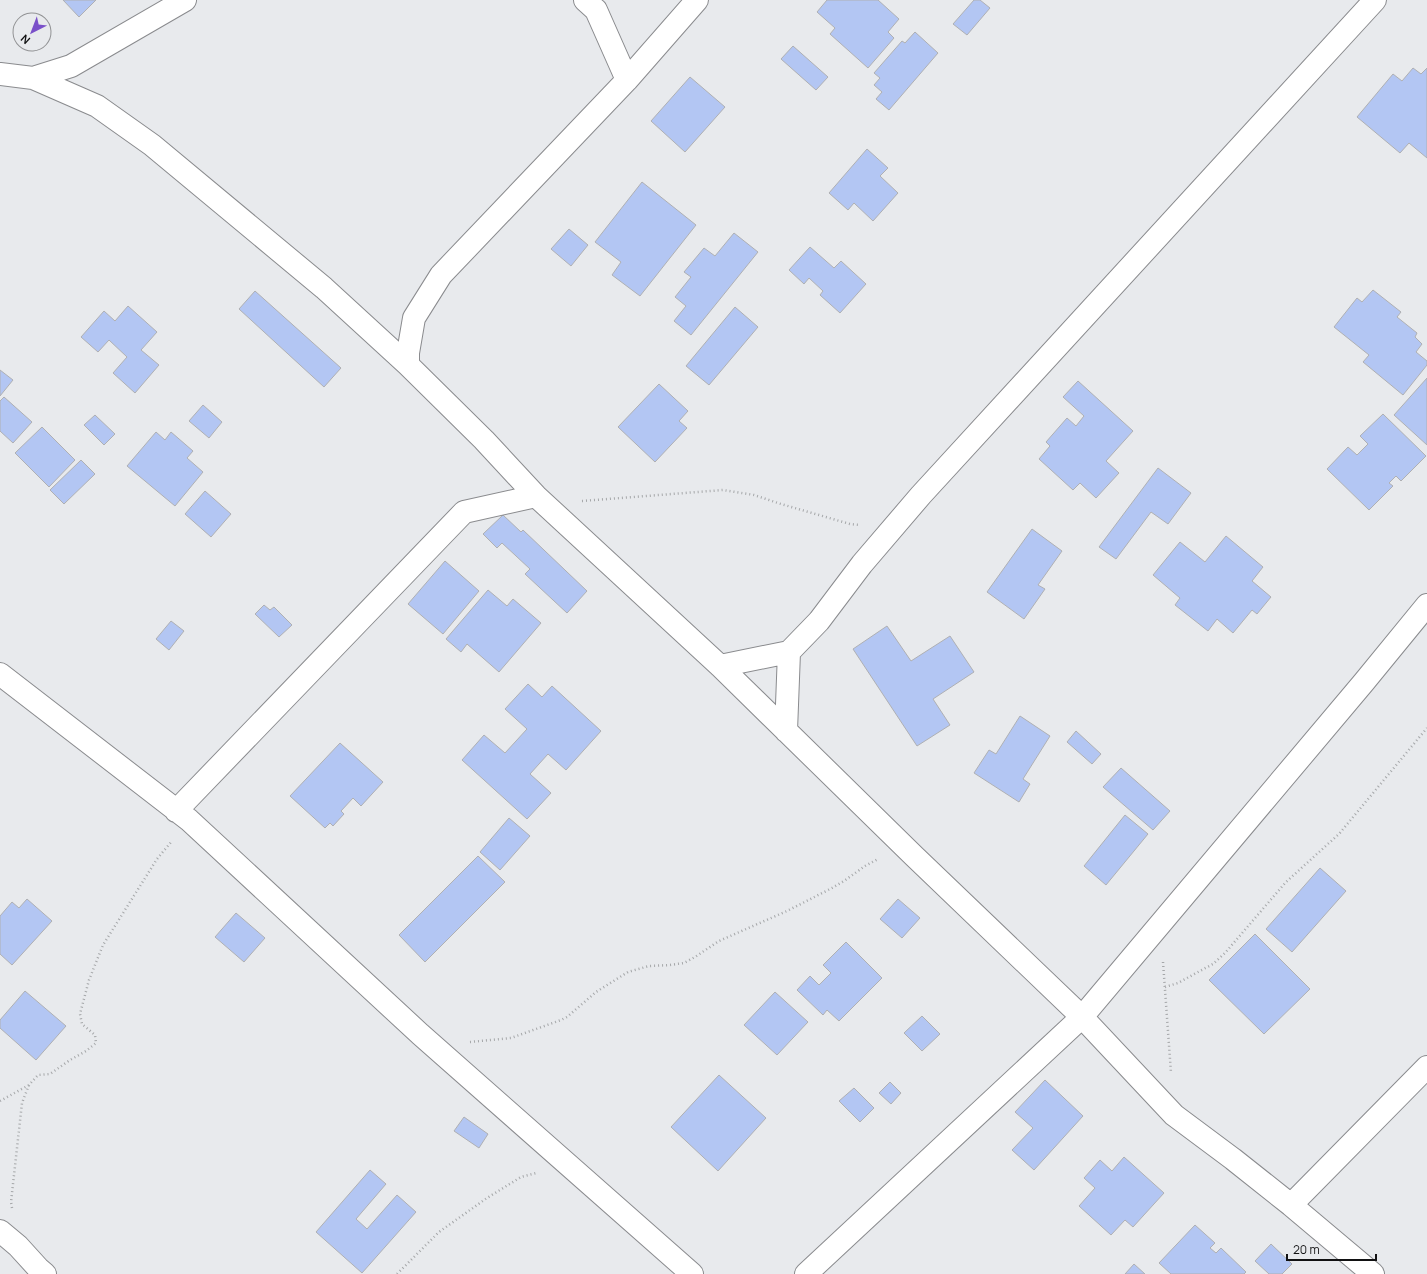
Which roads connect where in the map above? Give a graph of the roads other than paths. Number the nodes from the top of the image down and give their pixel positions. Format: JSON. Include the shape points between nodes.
{"nodes":[{"id":1,"x":185,"y":0,"type":"edge"},
{"id":2,"x":585,"y":0,"type":"edge"},
{"id":3,"x":697,"y":0,"type":"edge"},
{"id":4,"x":1375,"y":0,"type":"edge"},
{"id":5,"x":0,"y":74,"type":"edge"},
{"id":6,"x":33,"y":78,"type":"junction"},
{"id":7,"x":626,"y":80,"type":"junction"},
{"id":8,"x":408,"y":365,"type":"junction"},
{"id":9,"x":540,"y":500,"type":"junction"},
{"id":10,"x":1427,"y":605,"type":"edge"},
{"id":11,"x":790,"y":652,"type":"junction"},
{"id":12,"x":720,"y":666,"type":"junction"},
{"id":13,"x":0,"y":674,"type":"edge"},
{"id":14,"x":786,"y":731,"type":"junction"},
{"id":15,"x":183,"y":815,"type":"junction"},
{"id":16,"x":1082,"y":1017,"type":"junction"},
{"id":17,"x":1427,"y":1067,"type":"edge"},
{"id":18,"x":1291,"y":1205,"type":"junction"},
{"id":19,"x":0,"y":1231,"type":"edge"},
{"id":20,"x":1366,"y":1271,"type":"edge"},
{"id":21,"x":40,"y":1272,"type":"edge"},
{"id":22,"x":692,"y":1274,"type":"edge"},
{"id":23,"x":806,"y":1274,"type":"edge"}],
"edges":[{"from":1,"to":6,"type":"street","via":[[71,66]]},
{"from":2,"to":7,"type":"street","via":[[596,10]]},
{"from":3,"to":7,"type":"street"},
{"from":4,"to":11,"type":"street","via":[[921,494],[862,564],[819,621]]},
{"from":5,"to":6,"type":"street"},
{"from":6,"to":8,"type":"street","via":[[97,106],[152,145],[324,288]]},
{"from":7,"to":8,"type":"street","via":[[441,275],[414,318]]},
{"from":8,"to":9,"type":"street"},
{"from":9,"to":12,"type":"street"},
{"from":9,"to":15,"type":"street","via":[[464,512]]},
{"from":10,"to":16,"type":"street"},
{"from":11,"to":12,"type":"street"},
{"from":11,"to":14,"type":"street"},
{"from":12,"to":14,"type":"street"},
{"from":13,"to":15,"type":"street"},
{"from":14,"to":16,"type":"street"},
{"from":15,"to":22,"type":"street","via":[[420,1034]]},
{"from":16,"to":18,"type":"street","via":[[1174,1115]]},
{"from":16,"to":23,"type":"street"},
{"from":17,"to":18,"type":"street"},
{"from":18,"to":20,"type":"street"},
{"from":19,"to":21,"type":"street","via":[[18,1246]]}]}
